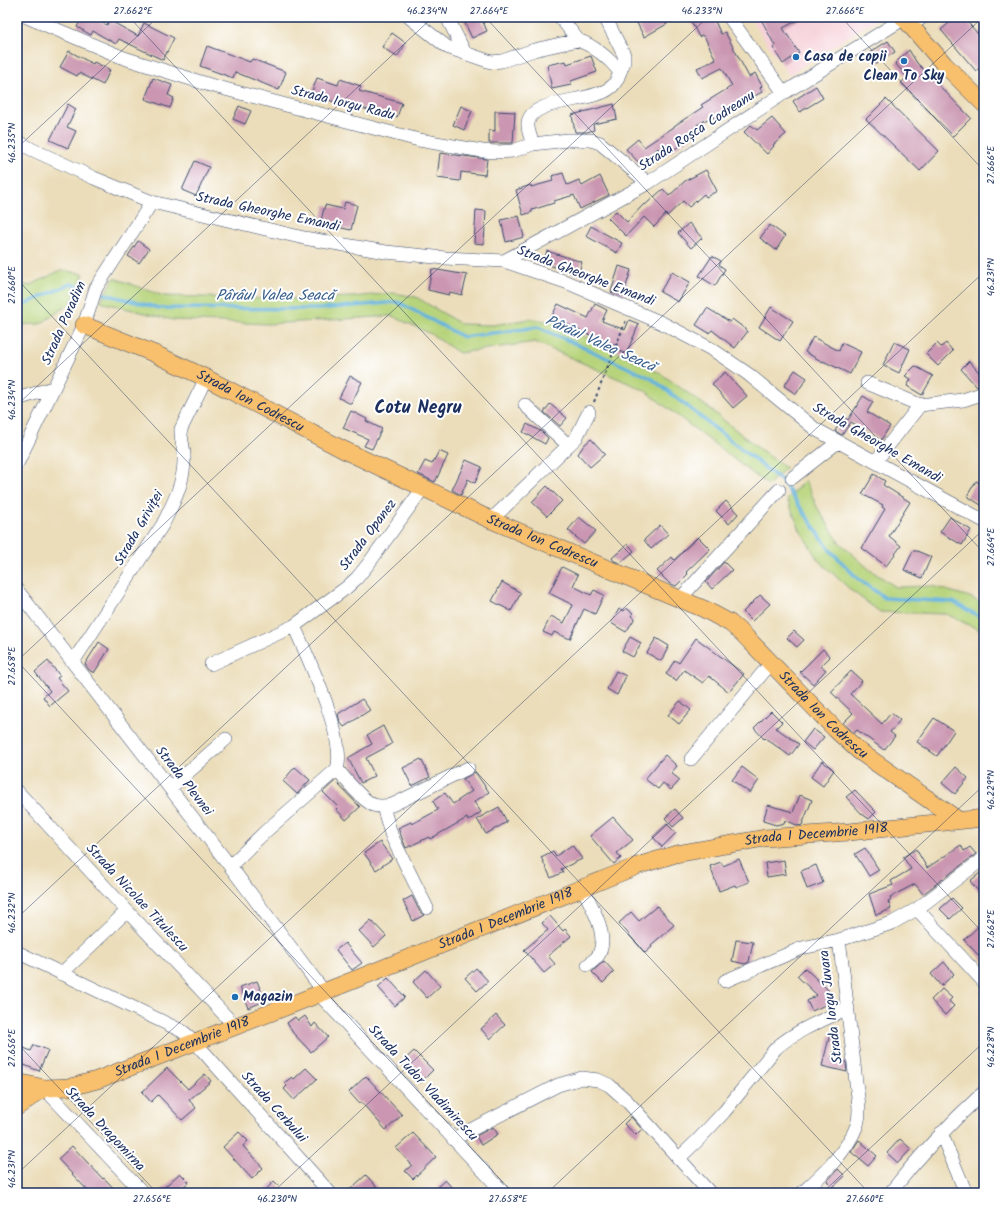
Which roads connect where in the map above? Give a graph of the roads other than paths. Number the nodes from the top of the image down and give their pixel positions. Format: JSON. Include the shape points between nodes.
{"nodes":[{"id":1,"x":27,"y":17,"type":"edge"},
{"id":2,"x":409,"y":17,"type":"edge"},
{"id":3,"x":448,"y":17,"type":"edge"},
{"id":4,"x":560,"y":17,"type":"edge"},
{"id":5,"x":605,"y":17,"type":"edge"},
{"id":6,"x":729,"y":17,"type":"edge"},
{"id":7,"x":910,"y":20,"type":"edge"},
{"id":8,"x":578,"y":40,"type":"junction"},
{"id":9,"x":465,"y":53,"type":"junction"},
{"id":10,"x":620,"y":72,"type":"junction"},
{"id":11,"x":784,"y":94,"type":"junction"},
{"id":12,"x":984,"y":104,"type":"edge"},
{"id":13,"x":17,"y":141,"type":"edge"},
{"id":14,"x":533,"y":144,"type":"junction"},
{"id":15,"x":648,"y":183,"type":"junction"},
{"id":16,"x":152,"y":202,"type":"junction"},
{"id":17,"x":504,"y":261,"type":"junction"},
{"id":18,"x":86,"y":317,"type":"junction"},
{"id":19,"x":206,"y":378,"type":"junction"},
{"id":20,"x":867,"y":383,"type":"dead end"},
{"id":21,"x":53,"y":388,"type":"junction"},
{"id":22,"x":984,"y":393,"type":"edge"},
{"id":23,"x":17,"y":399,"type":"edge"},
{"id":24,"x":524,"y":405,"type":"dead end"},
{"id":25,"x":920,"y":405,"type":"junction"},
{"id":26,"x":590,"y":412,"type":"road end"},
{"id":27,"x":838,"y":442,"type":"junction"},
{"id":28,"x":568,"y":445,"type":"junction"},
{"id":29,"x":876,"y":461,"type":"junction"},
{"id":30,"x":17,"y":464,"type":"edge"},
{"id":31,"x":792,"y":478,"type":"dead end"},
{"id":32,"x":423,"y":488,"type":"junction"},
{"id":33,"x":779,"y":490,"type":"dead end"},
{"id":34,"x":491,"y":520,"type":"junction"},
{"id":35,"x":984,"y":521,"type":"edge"},
{"id":36,"x":17,"y":590,"type":"edge"},
{"id":37,"x":679,"y":600,"type":"junction"},
{"id":38,"x":294,"y":626,"type":"junction"},
{"id":39,"x":73,"y":662,"type":"junction"},
{"id":40,"x":771,"y":663,"type":"junction"},
{"id":41,"x":211,"y":664,"type":"dead end"},
{"id":42,"x":226,"y":739,"type":"dead end"},
{"id":43,"x":691,"y":759,"type":"dead end"},
{"id":44,"x":468,"y":768,"type":"dead end"},
{"id":45,"x":337,"y":769,"type":"junction"},
{"id":46,"x":170,"y":788,"type":"junction"},
{"id":47,"x":17,"y":791,"type":"edge"},
{"id":48,"x":383,"y":807,"type":"junction"},
{"id":49,"x":984,"y":818,"type":"edge"},
{"id":50,"x":958,"y":820,"type":"junction"},
{"id":51,"x":984,"y":858,"type":"edge"},
{"id":52,"x":230,"y":866,"type":"junction"},
{"id":53,"x":583,"y":888,"type":"junction"},
{"id":54,"x":427,"y":908,"type":"dead end"},
{"id":55,"x":917,"y":909,"type":"junction"},
{"id":56,"x":127,"y":911,"type":"junction"},
{"id":57,"x":839,"y":940,"type":"junction"},
{"id":58,"x":17,"y":952,"type":"edge"},
{"id":59,"x":588,"y":965,"type":"dead end"},
{"id":60,"x":61,"y":974,"type":"junction"},
{"id":61,"x":725,"y":981,"type":"dead end"},
{"id":62,"x":984,"y":982,"type":"edge"},
{"id":63,"x":321,"y":993,"type":"junction"},
{"id":64,"x":848,"y":1008,"type":"junction"},
{"id":65,"x":235,"y":1026,"type":"junction"},
{"id":66,"x":194,"y":1041,"type":"junction"},
{"id":67,"x":17,"y":1082,"type":"edge"},
{"id":68,"x":44,"y":1088,"type":"junction"},
{"id":69,"x":984,"y":1092,"type":"edge"},
{"id":70,"x":17,"y":1107,"type":"edge"},
{"id":71,"x":941,"y":1133,"type":"junction"},
{"id":72,"x":453,"y":1139,"type":"junction"},
{"id":73,"x":678,"y":1159,"type":"junction"},
{"id":74,"x":143,"y":1193,"type":"edge"},
{"id":75,"x":330,"y":1193,"type":"edge"},
{"id":76,"x":504,"y":1193,"type":"edge"},
{"id":77,"x":710,"y":1193,"type":"edge"},
{"id":78,"x":802,"y":1193,"type":"edge"},
{"id":79,"x":890,"y":1193,"type":"edge"},
{"id":80,"x":966,"y":1193,"type":"edge"}],
"edges":[{"from":1,"to":14,"type":"street","name":"Strada Iorgu Radu","via":[[124,58],[210,85],[420,140],[490,151],[513,151]]},
{"from":2,"to":9,"type":"street","via":[[447,47]]},
{"from":3,"to":9,"type":"street"},
{"from":4,"to":8,"type":"street"},
{"from":5,"to":10,"type":"street","via":[[624,55]]},
{"from":6,"to":11,"type":"street"},
{"from":7,"to":11,"type":"street","name":"Strada Roșca Codreanu"},
{"from":7,"to":12,"type":"main road","via":[[944,64]]},
{"from":8,"to":9,"type":"street","via":[[534,50],[502,61],[491,62]]},
{"from":8,"to":10,"type":"street","via":[[604,54]]},
{"from":10,"to":14,"type":"street","via":[[612,87],[604,93],[550,104],[534,111],[528,123]]},
{"from":11,"to":15,"type":"street","name":"Strada Roșca Codreanu"},
{"from":13,"to":16,"type":"street","name":"Strada Gheorghe Emandi","via":[[94,178]]},
{"from":14,"to":15,"type":"street","name":"Strada Iorgu Radu","via":[[568,140],[591,140],[600,143]]},
{"from":15,"to":17,"type":"street","name":"Strada Roșca Codreanu"},
{"from":16,"to":17,"type":"street","name":"Strada Gheorghe Emandi","via":[[304,238],[386,252]]},
{"from":16,"to":18,"type":"street","name":"Strada Poradim","via":[[96,288]]},
{"from":17,"to":27,"type":"street","name":"Strada Gheorghe Emandi","via":[[566,282],[630,309],[713,350],[748,374],[815,429]]},
{"from":18,"to":19,"type":"main road","name":"Strada Ion Codrescu"},
{"from":18,"to":21,"type":"street","name":"Strada Poradim"},
{"from":19,"to":32,"type":"main road","name":"Strada Ion Codrescu"},
{"from":19,"to":39,"type":"street","name":"Strada Griviței","via":[[181,428],[184,468],[175,500],[163,524]]},
{"from":20,"to":25,"type":"street"},
{"from":21,"to":23,"type":"street"},
{"from":21,"to":30,"type":"street","name":"Strada Poradim"},
{"from":22,"to":25,"type":"street","via":[[963,400]]},
{"from":24,"to":28,"type":"street"},
{"from":25,"to":29,"type":"street"},
{"from":26,"to":28,"type":"street","via":[[576,438]]},
{"from":27,"to":29,"type":"street","name":"Strada Gheorghe Emandi"},
{"from":27,"to":31,"type":"street"},
{"from":28,"to":34,"type":"street"},
{"from":29,"to":35,"type":"street","name":"Strada Gheorghe Emandi"},
{"from":32,"to":34,"type":"main road","name":"Strada Ion Codrescu"},
{"from":32,"to":38,"type":"street","name":"Strada Opanez","via":[[358,578]]},
{"from":33,"to":37,"type":"street"},
{"from":34,"to":37,"type":"main road","name":"Strada Ion Codrescu"},
{"from":36,"to":39,"type":"street","name":"Strada Plevnei"},
{"from":37,"to":40,"type":"main road","name":"Strada Ion Codrescu","via":[[704,609],[730,623]]},
{"from":38,"to":41,"type":"street","name":"Strada Opanez"},
{"from":38,"to":45,"type":"street","via":[[335,729],[339,756]]},
{"from":39,"to":46,"type":"street","name":"Strada Plevnei"},
{"from":40,"to":43,"type":"street"},
{"from":40,"to":50,"type":"main road","name":"Strada Ion Codrescu","via":[[859,751]]},
{"from":42,"to":46,"type":"street"},
{"from":44,"to":48,"type":"street"},
{"from":45,"to":48,"type":"street","via":[[359,794],[373,805]]},
{"from":45,"to":52,"type":"street"},
{"from":46,"to":52,"type":"street","name":"Strada Plevnei"},
{"from":47,"to":56,"type":"street","name":"Strada Nicolae Titulescu"},
{"from":48,"to":54,"type":"street","via":[[392,837]]},
{"from":49,"to":50,"type":"main road","name":"Strada 1 Decembrie 1918"},
{"from":50,"to":53,"type":"main road","name":"Strada 1 Decembrie 1918","via":[[765,838],[714,846],[637,866]]},
{"from":51,"to":55,"type":"street","name":"Strada Iorgu Juvara"},
{"from":52,"to":63,"type":"street","name":"Strada Plevnei"},
{"from":53,"to":59,"type":"street","via":[[602,938],[598,955]]},
{"from":53,"to":63,"type":"main road","name":"Strada 1 Decembrie 1918"},
{"from":55,"to":57,"type":"street","name":"Strada Iorgu Juvara","via":[[892,922]]},
{"from":55,"to":62,"type":"street"},
{"from":56,"to":60,"type":"street"},
{"from":56,"to":65,"type":"street","name":"Strada Nicolae Titulescu"},
{"from":57,"to":61,"type":"street","via":[[802,948]]},
{"from":57,"to":64,"type":"street","name":"Strada Iorgu Juvara"},
{"from":58,"to":60,"type":"street","name":"Strada Cerbului"},
{"from":60,"to":66,"type":"street","name":"Strada Cerbului","via":[[182,1031]]},
{"from":63,"to":65,"type":"main road","name":"Strada 1 Decembrie 1918"},
{"from":63,"to":72,"type":"street","name":"Strada Tudor Vladimirescu"},
{"from":64,"to":73,"type":"street","via":[[798,1032],[776,1048],[724,1112]]},
{"from":64,"to":78,"type":"street","name":"Strada Iorgu Juvara","via":[[858,1102],[857,1123],[852,1137],[841,1152]]},
{"from":65,"to":66,"type":"main road","name":"Strada 1 Decembrie 1918"},
{"from":66,"to":68,"type":"main road","name":"Strada 1 Decembrie 1918","via":[[97,1080],[71,1087]]},
{"from":66,"to":75,"type":"street","name":"Strada Cerbului"},
{"from":67,"to":68,"type":"main road","name":"Strada 1 Decembrie 1918"},
{"from":68,"to":70,"type":"main road"},
{"from":68,"to":74,"type":"street","name":"Strada Dragomirna"},
{"from":69,"to":71,"type":"street"},
{"from":71,"to":79,"type":"street"},
{"from":71,"to":80,"type":"street"},
{"from":72,"to":73,"type":"street","via":[[558,1085],[582,1078],[598,1080],[618,1092]]},
{"from":72,"to":76,"type":"street","name":"Strada Tudor Vladimirescu"},
{"from":73,"to":77,"type":"street"}]}
